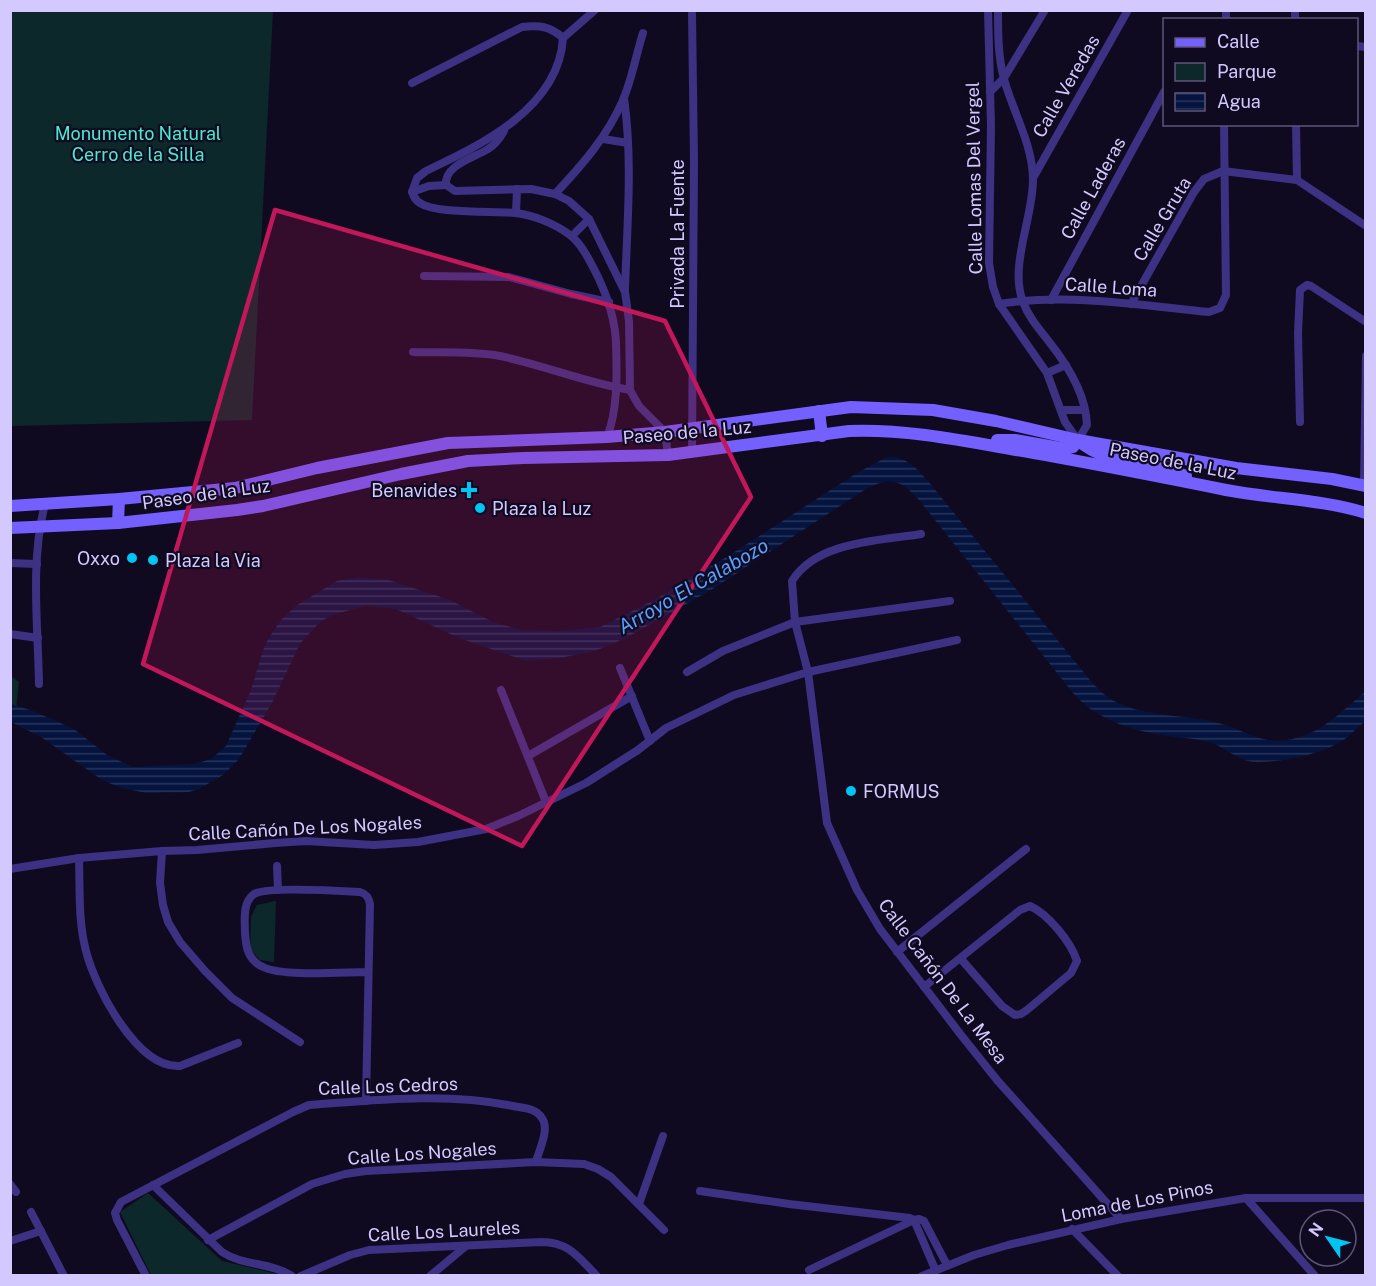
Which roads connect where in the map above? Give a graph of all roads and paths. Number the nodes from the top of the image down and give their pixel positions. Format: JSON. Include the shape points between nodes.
{"nodes":[{"id":1,"x":595,"y":10,"type":"edge"},
{"id":2,"x":988,"y":10,"type":"edge"},
{"id":3,"x":998,"y":10,"type":"edge"},
{"id":4,"x":1045,"y":10,"type":"edge"},
{"id":5,"x":1128,"y":10,"type":"edge"},
{"id":6,"x":692,"y":14,"type":"dead end"},
{"id":7,"x":643,"y":33,"type":"dead end"},
{"id":8,"x":563,"y":38,"type":"junction"},
{"id":9,"x":1004,"y":78,"type":"junction"},
{"id":10,"x":412,"y":83,"type":"dead end"},
{"id":11,"x":990,"y":92,"type":"junction"},
{"id":12,"x":1163,"y":94,"type":"edge"},
{"id":13,"x":624,"y":98,"type":"junction"},
{"id":14,"x":1224,"y":126,"type":"edge"},
{"id":15,"x":1296,"y":126,"type":"edge"},
{"id":16,"x":505,"y":129,"type":"junction"},
{"id":17,"x":603,"y":138,"type":"junction"},
{"id":18,"x":628,"y":143,"type":"junction"},
{"id":19,"x":1223,"y":171,"type":"junction"},
{"id":20,"x":1033,"y":178,"type":"junction"},
{"id":21,"x":1297,"y":180,"type":"junction"},
{"id":22,"x":446,"y":185,"type":"junction"},
{"id":23,"x":517,"y":189,"type":"junction"},
{"id":24,"x":412,"y":192,"type":"junction"},
{"id":25,"x":555,"y":194,"type":"junction"},
{"id":26,"x":516,"y":213,"type":"junction"},
{"id":27,"x":589,"y":219,"type":"junction"},
{"id":28,"x":1365,"y":226,"type":"edge"},
{"id":29,"x":572,"y":236,"type":"junction"},
{"id":30,"x":423,"y":276,"type":"dead end"},
{"id":31,"x":625,"y":292,"type":"junction"},
{"id":32,"x":1022,"y":300,"type":"junction"},
{"id":33,"x":1051,"y":300,"type":"junction"},
{"id":34,"x":609,"y":302,"type":"junction"},
{"id":35,"x":999,"y":304,"type":"junction"},
{"id":36,"x":1131,"y":304,"type":"junction"},
{"id":37,"x":1365,"y":322,"type":"edge"},
{"id":38,"x":413,"y":352,"type":"dead end"},
{"id":39,"x":1365,"y":356,"type":"edge"},
{"id":40,"x":1066,"y":365,"type":"junction"},
{"id":41,"x":1047,"y":373,"type":"junction"},
{"id":42,"x":615,"y":388,"type":"junction"},
{"id":43,"x":630,"y":390,"type":"junction"},
{"id":44,"x":1061,"y":410,"type":"junction"},
{"id":45,"x":1084,"y":410,"type":"junction"},
{"id":46,"x":819,"y":411,"type":"junction"},
{"id":47,"x":1300,"y":422,"type":"dead end"},
{"id":48,"x":693,"y":429,"type":"junction"},
{"id":49,"x":665,"y":432,"type":"junction"},
{"id":50,"x":822,"y":436,"type":"junction"},
{"id":51,"x":607,"y":437,"type":"junction"},
{"id":52,"x":553,"y":440,"type":"junction"},
{"id":53,"x":1078,"y":440,"type":"junction"},
{"id":54,"x":981,"y":443,"type":"junction"},
{"id":55,"x":692,"y":453,"type":"junction"},
{"id":56,"x":668,"y":455,"type":"junction"},
{"id":57,"x":552,"y":458,"type":"junction"},
{"id":58,"x":1365,"y":458,"type":"edge"},
{"id":59,"x":1206,"y":486,"type":"junction"},
{"id":60,"x":1365,"y":486,"type":"edge"},
{"id":61,"x":119,"y":499,"type":"junction"},
{"id":62,"x":45,"y":504,"type":"junction"},
{"id":63,"x":10,"y":506,"type":"edge"},
{"id":64,"x":1365,"y":513,"type":"edge"},
{"id":65,"x":118,"y":523,"type":"junction"},
{"id":66,"x":39,"y":525,"type":"junction"},
{"id":67,"x":10,"y":528,"type":"edge"},
{"id":68,"x":921,"y":534,"type":"dead end"},
{"id":69,"x":10,"y":563,"type":"edge"},
{"id":70,"x":36,"y":564,"type":"junction"},
{"id":71,"x":950,"y":601,"type":"dead end"},
{"id":72,"x":795,"y":622,"type":"junction"},
{"id":73,"x":10,"y":634,"type":"edge"},
{"id":74,"x":38,"y":638,"type":"junction"},
{"id":75,"x":957,"y":640,"type":"dead end"},
{"id":76,"x":620,"y":668,"type":"dead end"},
{"id":77,"x":687,"y":672,"type":"dead end"},
{"id":78,"x":808,"y":672,"type":"junction"},
{"id":79,"x":39,"y":684,"type":"dead end"},
{"id":80,"x":501,"y":690,"type":"dead end"},
{"id":81,"x":632,"y":696,"type":"junction"},
{"id":82,"x":650,"y":741,"type":"junction"},
{"id":83,"x":528,"y":756,"type":"junction"},
{"id":84,"x":546,"y":802,"type":"junction"},
{"id":85,"x":1026,"y":849,"type":"dead end"},
{"id":86,"x":162,"y":851,"type":"junction"},
{"id":87,"x":79,"y":858,"type":"junction"},
{"id":88,"x":277,"y":866,"type":"dead end"},
{"id":89,"x":10,"y":869,"type":"edge"},
{"id":90,"x":278,"y":890,"type":"junction"},
{"id":91,"x":897,"y":952,"type":"junction"},
{"id":92,"x":961,"y":959,"type":"junction"},
{"id":93,"x":368,"y":972,"type":"junction"},
{"id":94,"x":924,"y":987,"type":"junction"},
{"id":95,"x":300,"y":1042,"type":"dead end"},
{"id":96,"x":238,"y":1043,"type":"dead end"},
{"id":97,"x":366,"y":1101,"type":"junction"},
{"id":98,"x":663,"y":1136,"type":"dead end"},
{"id":99,"x":536,"y":1162,"type":"junction"},
{"id":100,"x":10,"y":1184,"type":"edge"},
{"id":101,"x":153,"y":1185,"type":"junction"},
{"id":102,"x":700,"y":1191,"type":"dead end"},
{"id":103,"x":16,"y":1192,"type":"dead end"},
{"id":104,"x":1246,"y":1198,"type":"junction"},
{"id":105,"x":1365,"y":1198,"type":"edge"},
{"id":106,"x":639,"y":1204,"type":"junction"},
{"id":107,"x":31,"y":1212,"type":"dead end"},
{"id":108,"x":1121,"y":1219,"type":"junction"},
{"id":109,"x":914,"y":1220,"type":"junction"},
{"id":110,"x":1072,"y":1229,"type":"junction"},
{"id":111,"x":664,"y":1230,"type":"dead end"},
{"id":112,"x":41,"y":1231,"type":"junction"},
{"id":113,"x":208,"y":1240,"type":"junction"},
{"id":114,"x":10,"y":1241,"type":"edge"},
{"id":115,"x":466,"y":1246,"type":"junction"},
{"id":116,"x":947,"y":1265,"type":"junction"},
{"id":117,"x":935,"y":1269,"type":"junction"},
{"id":118,"x":809,"y":1270,"type":"dead end"},
{"id":119,"x":63,"y":1275,"type":"edge"},
{"id":120,"x":146,"y":1275,"type":"edge"},
{"id":121,"x":292,"y":1275,"type":"edge"},
{"id":122,"x":302,"y":1275,"type":"edge"},
{"id":123,"x":430,"y":1275,"type":"edge"},
{"id":124,"x":597,"y":1275,"type":"edge"},
{"id":125,"x":922,"y":1275,"type":"edge"},
{"id":126,"x":1118,"y":1275,"type":"edge"},
{"id":127,"x":1315,"y":1275,"type":"edge"}],
"edges":[{"from":1,"to":8,"type":"street"},
{"from":2,"to":11,"type":"street","name":"Calle Lomas Del Vergel"},
{"from":3,"to":9,"type":"street","name":"Calle Lomas Del Vergel"},
{"from":4,"to":9,"type":"street"},
{"from":5,"to":20,"type":"street","name":"Calle Veredas"},
{"from":6,"to":48,"type":"street","name":"Privada La Fuente"},
{"from":7,"to":13,"type":"street"},
{"from":8,"to":10,"type":"street","via":[[546,27],[522,27]]},
{"from":8,"to":16,"type":"street","via":[[563,51],[550,80]]},
{"from":9,"to":11,"type":"street"},
{"from":9,"to":20,"type":"street","name":"Calle Lomas Del Vergel"},
{"from":11,"to":35,"type":"street","name":"Calle Lomas Del Vergel","via":[[988,263]]},
{"from":12,"to":33,"type":"street","name":"Calle Laderas"},
{"from":13,"to":17,"type":"street"},
{"from":13,"to":18,"type":"street"},
{"from":14,"to":19,"type":"street"},
{"from":15,"to":21,"type":"street"},
{"from":16,"to":22,"type":"street","via":[[490,148],[450,171]]},
{"from":16,"to":24,"type":"street","via":[[426,171],[417,178]]},
{"from":17,"to":18,"type":"street"},
{"from":17,"to":25,"type":"street"},
{"from":18,"to":31,"type":"street"},
{"from":19,"to":21,"type":"street"},
{"from":19,"to":36,"type":"street","name":"Calle Gruta","via":[[1199,184]]},
{"from":19,"to":36,"type":"street","name":"Calle Loma","via":[[1226,295],[1220,308],[1209,312]]},
{"from":20,"to":32,"type":"street","name":"Calle Lomas Del Vergel","via":[[1019,268]]},
{"from":21,"to":28,"type":"street"},
{"from":22,"to":23,"type":"street","via":[[455,191]]},
{"from":22,"to":24,"type":"street"},
{"from":23,"to":25,"type":"street"},
{"from":23,"to":26,"type":"street"},
{"from":24,"to":26,"type":"street","via":[[422,205],[432,208]]},
{"from":25,"to":27,"type":"street"},
{"from":26,"to":29,"type":"street","via":[[548,222]]},
{"from":27,"to":29,"type":"street"},
{"from":27,"to":31,"type":"street"},
{"from":29,"to":34,"type":"street","via":[[594,269]]},
{"from":30,"to":34,"type":"street","via":[[509,277]]},
{"from":31,"to":43,"type":"street"},
{"from":32,"to":33,"type":"street","name":"Calle Loma"},
{"from":32,"to":35,"type":"street","name":"Calle Loma"},
{"from":32,"to":40,"type":"street","name":"Calle Lomas Del Vergel","via":[[1031,319]]},
{"from":33,"to":36,"type":"street","name":"Calle Loma"},
{"from":34,"to":42,"type":"street","via":[[616,336]]},
{"from":35,"to":41,"type":"street","name":"Calle Lomas Del Vergel"},
{"from":37,"to":47,"type":"street","via":[[1311,286],[1300,290]]},
{"from":38,"to":42,"type":"street","via":[[482,353]]},
{"from":39,"to":58,"type":"street"},
{"from":40,"to":41,"type":"street"},
{"from":40,"to":45,"type":"street","name":"Calle Lomas Del Vergel"},
{"from":41,"to":44,"type":"street","name":"Calle Lomas Del Vergel"},
{"from":42,"to":43,"type":"street"},
{"from":42,"to":51,"type":"street","via":[[615,414]]},
{"from":43,"to":49,"type":"street","via":[[639,406]]},
{"from":44,"to":45,"type":"street"},
{"from":44,"to":53,"type":"street","name":"Calle Lomas Del Vergel"},
{"from":45,"to":53,"type":"street","name":"Calle Lomas Del Vergel","via":[[1087,425]]},
{"from":46,"to":48,"type":"street","name":"Paseo de la Luz"},
{"from":46,"to":50,"type":"street"},
{"from":46,"to":53,"type":"street","name":"Paseo de la Luz","via":[[870,406],[933,410]]},
{"from":48,"to":49,"type":"street","name":"Paseo de la Luz"},
{"from":48,"to":55,"type":"street","name":"Privada La Fuente"},
{"from":49,"to":51,"type":"street","name":"Paseo de la Luz"},
{"from":49,"to":56,"type":"street"},
{"from":50,"to":54,"type":"street","name":"Paseo de la Luz","via":[[849,431],[902,431]]},
{"from":50,"to":55,"type":"street","name":"Paseo de la Luz"},
{"from":51,"to":52,"type":"street","name":"Paseo de la Luz"},
{"from":52,"to":57,"type":"street"},
{"from":52,"to":61,"type":"street","name":"Paseo de la Luz","via":[[448,443],[235,488]]},
{"from":53,"to":54,"type":"street","via":[[1070,449],[1015,441]]},
{"from":53,"to":59,"type":"street","via":[[1100,454],[1182,474]]},
{"from":53,"to":60,"type":"street","name":"Paseo de la Luz"},
{"from":54,"to":59,"type":"street","name":"Paseo de la Luz"},
{"from":55,"to":56,"type":"street","name":"Paseo de la Luz"},
{"from":56,"to":57,"type":"street","name":"Paseo de la Luz"},
{"from":57,"to":65,"type":"street","name":"Paseo de la Luz","via":[[468,461],[263,507]]},
{"from":58,"to":60,"type":"street"},
{"from":59,"to":64,"type":"street","name":"Paseo de la Luz","via":[[1278,499],[1329,503]]},
{"from":61,"to":62,"type":"street","name":"Paseo de la Luz"},
{"from":61,"to":65,"type":"street"},
{"from":62,"to":63,"type":"street","name":"Paseo de la Luz"},
{"from":62,"to":66,"type":"street"},
{"from":65,"to":66,"type":"street","name":"Paseo de la Luz"},
{"from":66,"to":67,"type":"street","name":"Paseo de la Luz"},
{"from":66,"to":70,"type":"street"},
{"from":68,"to":72,"type":"street","name":"Calle Cañón De La Mesa","via":[[837,549],[802,569],[792,581]]},
{"from":69,"to":70,"type":"street"},
{"from":70,"to":74,"type":"street"},
{"from":71,"to":72,"type":"street"},
{"from":72,"to":77,"type":"street","via":[[723,651]]},
{"from":72,"to":78,"type":"street","name":"Calle Cañón De La Mesa"},
{"from":73,"to":74,"type":"street"},
{"from":74,"to":79,"type":"street"},
{"from":75,"to":78,"type":"street","name":"Calle Cañón De Los Nogales"},
{"from":76,"to":81,"type":"street"},
{"from":78,"to":82,"type":"street","name":"Calle Cañón De Los Nogales","via":[[734,695],[666,728]]},
{"from":78,"to":91,"type":"street","name":"Calle Cañón De La Mesa","via":[[827,823],[857,890]]},
{"from":80,"to":83,"type":"street"},
{"from":81,"to":82,"type":"street"},
{"from":81,"to":83,"type":"street"},
{"from":82,"to":84,"type":"street","name":"Calle Cañón De Los Nogales","via":[[586,783]]},
{"from":83,"to":84,"type":"street"},
{"from":84,"to":86,"type":"street","name":"Calle Cañón De Los Nogales","via":[[486,829],[418,842],[374,845],[306,841]]},
{"from":85,"to":91,"type":"street"},
{"from":86,"to":87,"type":"street","name":"Calle Cañón De Los Nogales"},
{"from":86,"to":95,"type":"street","via":[[163,905],[180,942],[232,998]]},
{"from":87,"to":89,"type":"street","name":"Calle Cañón De Los Nogales"},
{"from":87,"to":96,"type":"street","via":[[85,948],[93,977],[134,1040],[152,1057],[172,1066]]},
{"from":88,"to":90,"type":"street"},
{"from":90,"to":93,"type":"street","via":[[351,891],[367,895]]},
{"from":90,"to":93,"type":"street","via":[[254,895],[245,909],[246,948],[255,963],[277,972]]},
{"from":91,"to":94,"type":"street","name":"Calle Cañón De La Mesa"},
{"from":92,"to":92,"type":"street","via":[[1002,1006],[1015,1015],[1027,1010],[1071,973],[1077,961],[1045,914],[1030,906]]},
{"from":92,"to":94,"type":"street"},
{"from":93,"to":97,"type":"street"},
{"from":94,"to":108,"type":"street","name":"Calle Cañón De La Mesa","via":[[997,1080]]},
{"from":97,"to":99,"type":"street","name":"Calle Los Cedros","via":[[483,1100],[532,1110],[544,1119],[546,1126]]},
{"from":97,"to":101,"type":"street","name":"Calle Los Cedros","via":[[309,1106],[293,1112]]},
{"from":98,"to":106,"type":"street"},
{"from":99,"to":106,"type":"street","name":"Calle Los Nogales","via":[[598,1168]]},
{"from":99,"to":113,"type":"street","name":"Calle Los Nogales","via":[[366,1171],[329,1178]]},
{"from":100,"to":103,"type":"street"},
{"from":101,"to":113,"type":"street"},
{"from":101,"to":120,"type":"street","name":"Calle Los Cedros","via":[[121,1202],[115,1213]]},
{"from":102,"to":109,"type":"street"},
{"from":104,"to":105,"type":"street","name":"Loma de Los Pinos"},
{"from":104,"to":108,"type":"street","name":"Loma de Los Pinos"},
{"from":104,"to":127,"type":"street"},
{"from":106,"to":111,"type":"street","name":"Calle Los Nogales"},
{"from":107,"to":112,"type":"street"},
{"from":108,"to":110,"type":"street","name":"Loma de Los Pinos"},
{"from":109,"to":116,"type":"street","via":[[924,1221]]},
{"from":109,"to":117,"type":"street"},
{"from":109,"to":118,"type":"street"},
{"from":110,"to":116,"type":"street","name":"Loma de Los Pinos"},
{"from":110,"to":126,"type":"street"},
{"from":112,"to":114,"type":"street"},
{"from":112,"to":119,"type":"street"},
{"from":113,"to":121,"type":"street","via":[[232,1259]]},
{"from":115,"to":122,"type":"street","name":"Calle Los Laureles","via":[[369,1250]]},
{"from":115,"to":123,"type":"street"},
{"from":115,"to":124,"type":"street","name":"Calle Los Laureles","via":[[558,1243]]},
{"from":116,"to":117,"type":"street","name":"Loma de Los Pinos"},
{"from":117,"to":125,"type":"street","name":"Loma de Los Pinos"}]}
